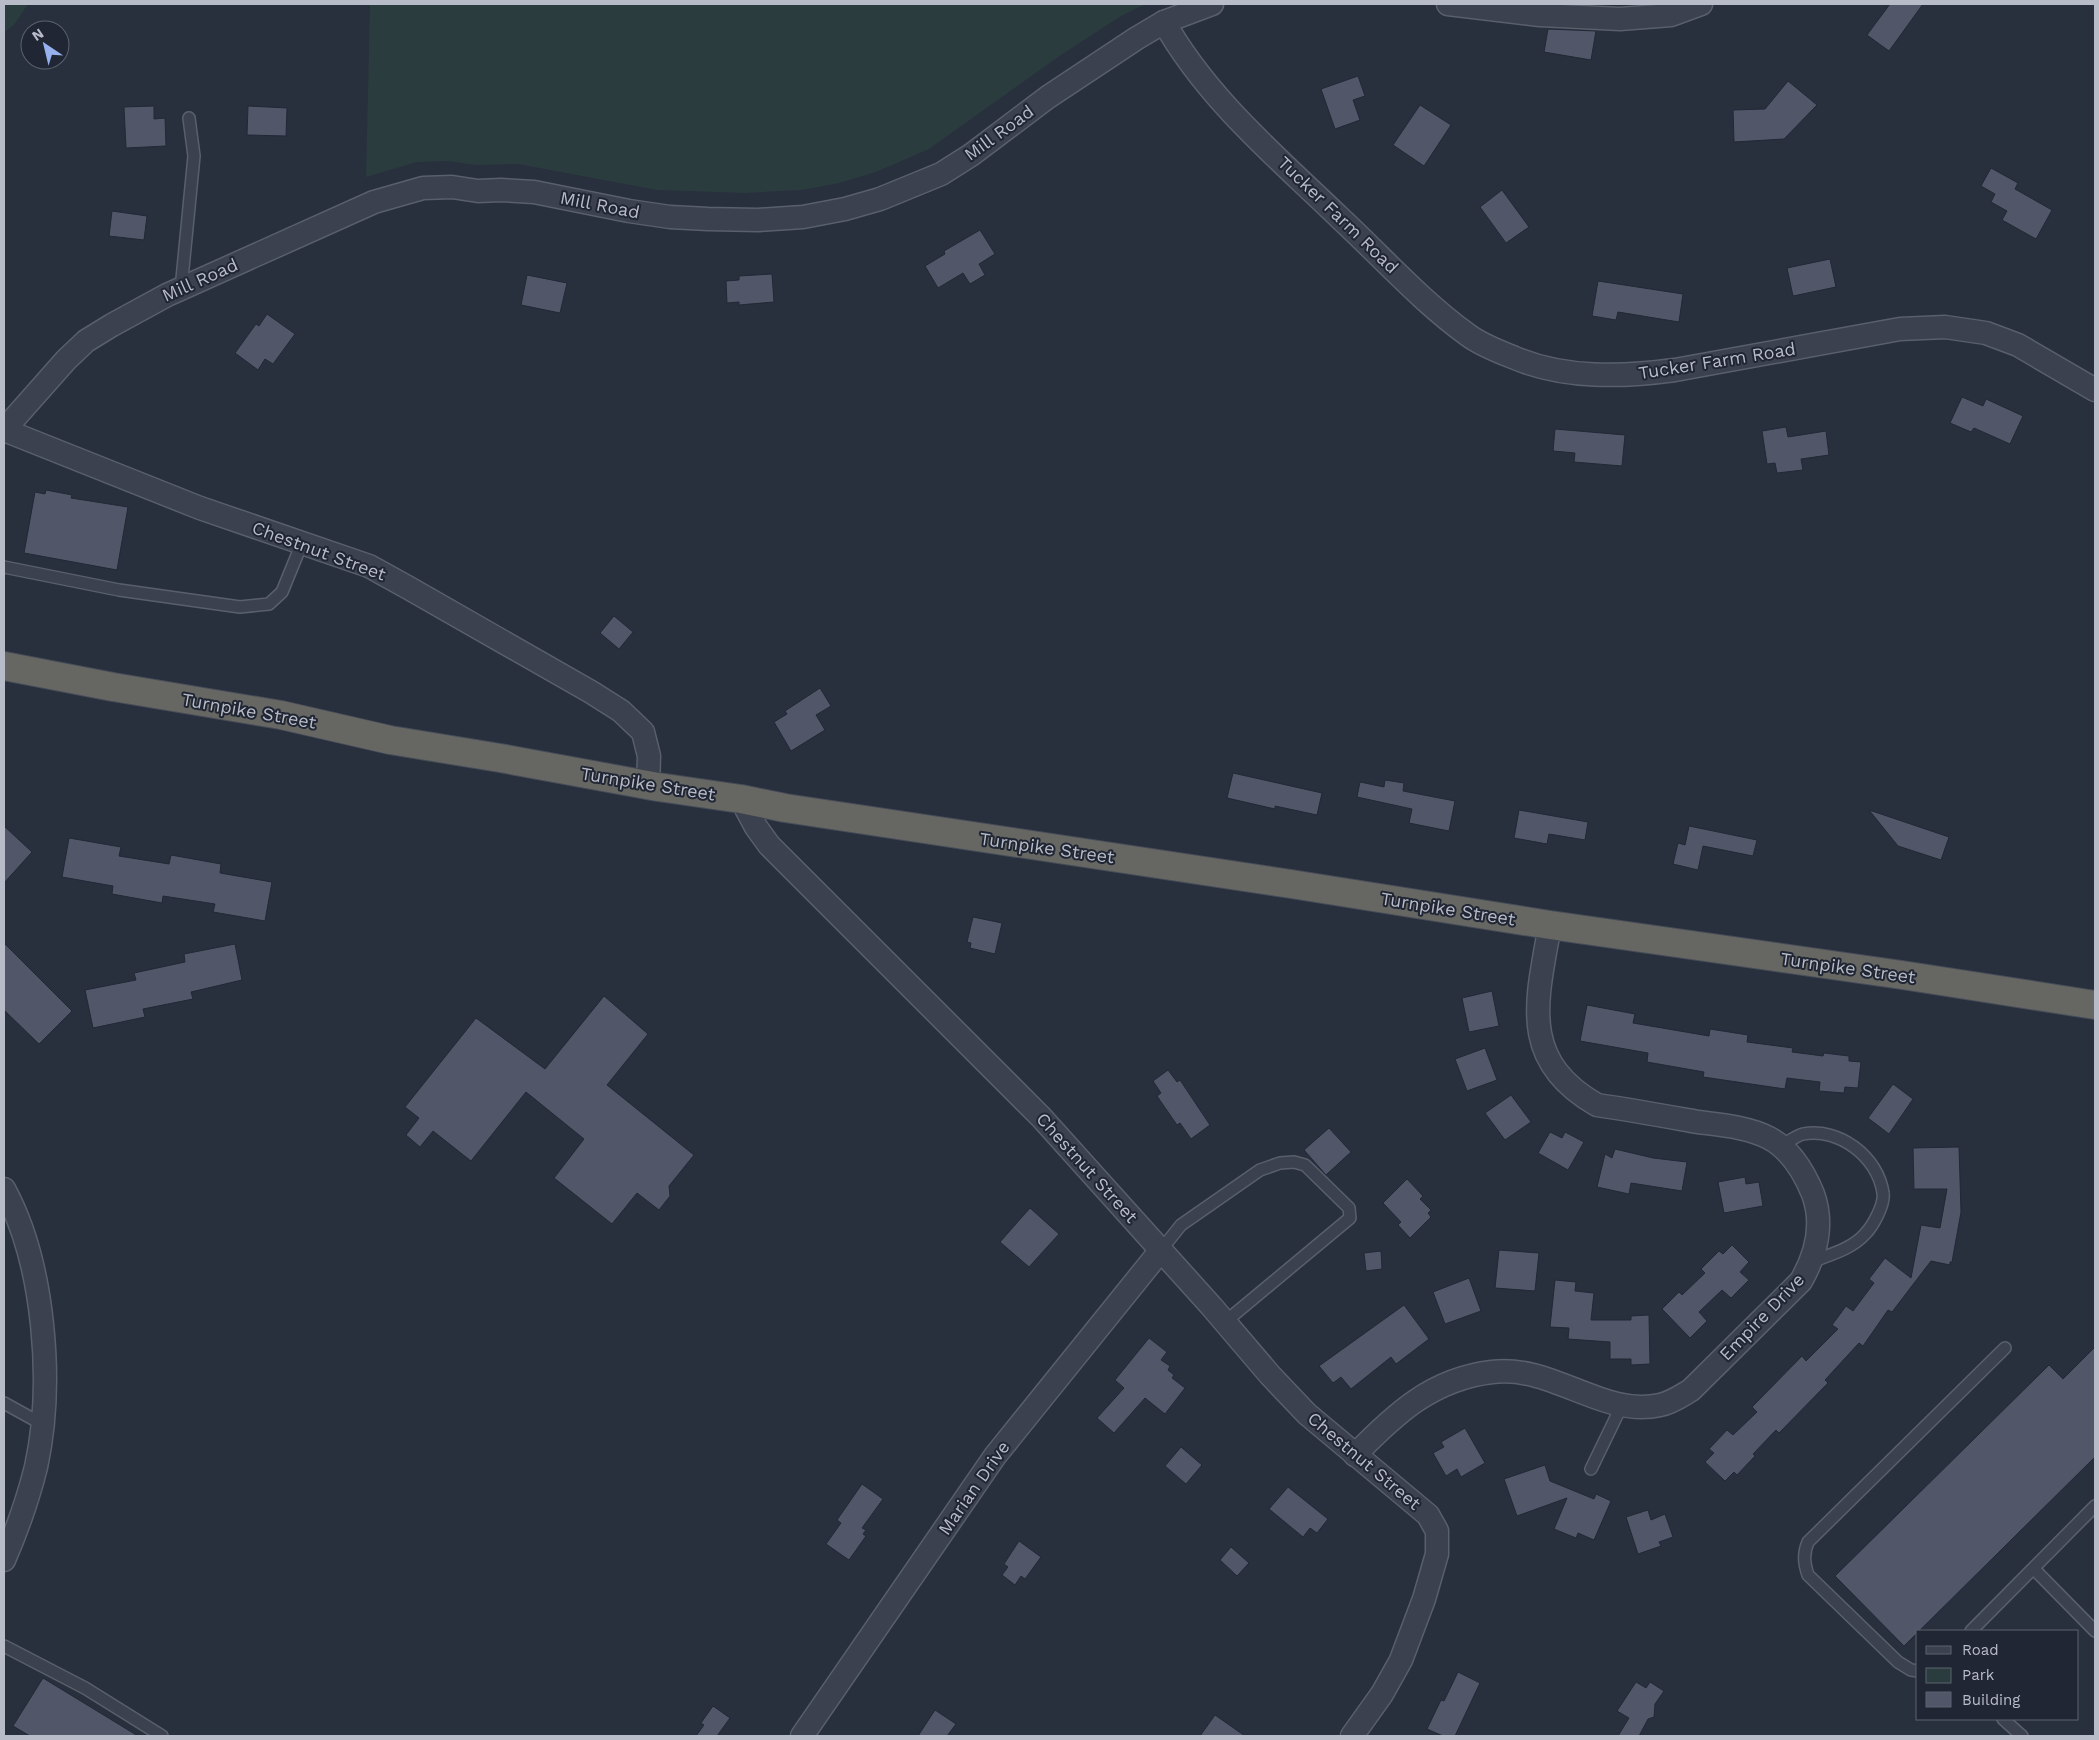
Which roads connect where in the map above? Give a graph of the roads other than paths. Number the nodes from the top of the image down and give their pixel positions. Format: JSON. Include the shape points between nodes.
{"nodes":[{"id":1,"x":1212,"y":4,"type":"edge"},
{"id":2,"x":1448,"y":4,"type":"edge"},
{"id":3,"x":1701,"y":4,"type":"edge"},
{"id":4,"x":1164,"y":22,"type":"junction"},
{"id":5,"x":189,"y":118,"type":"dead end"},
{"id":6,"x":181,"y":289,"type":"junction"},
{"id":7,"x":2095,"y":390,"type":"edge"},
{"id":8,"x":4,"y":430,"type":"edge"},
{"id":9,"x":302,"y":543,"type":"junction"},
{"id":10,"x":4,"y":567,"type":"edge"},
{"id":11,"x":4,"y":666,"type":"edge"},
{"id":12,"x":648,"y":786,"type":"junction"},
{"id":13,"x":741,"y":799,"type":"junction"},
{"id":14,"x":1550,"y":925,"type":"junction"},
{"id":15,"x":2095,"y":1005,"type":"edge"},
{"id":16,"x":1780,"y":1147,"type":"junction"},
{"id":17,"x":4,"y":1189,"type":"edge"},
{"id":18,"x":1161,"y":1250,"type":"junction"},
{"id":19,"x":1812,"y":1262,"type":"junction"},
{"id":20,"x":1225,"y":1322,"type":"junction"},
{"id":21,"x":2004,"y":1348,"type":"dead end"},
{"id":22,"x":4,"y":1403,"type":"edge"},
{"id":23,"x":1621,"y":1406,"type":"junction"},
{"id":24,"x":42,"y":1424,"type":"junction"},
{"id":25,"x":1355,"y":1455,"type":"junction"},
{"id":26,"x":1591,"y":1469,"type":"dead end"},
{"id":27,"x":2095,"y":1506,"type":"edge"},
{"id":28,"x":4,"y":1560,"type":"edge"},
{"id":29,"x":2034,"y":1569,"type":"junction"},
{"id":30,"x":1972,"y":1630,"type":"edge"},
{"id":31,"x":2095,"y":1631,"type":"edge"},
{"id":32,"x":4,"y":1646,"type":"edge"},
{"id":33,"x":1916,"y":1671,"type":"edge"},
{"id":34,"x":2004,"y":1720,"type":"edge"},
{"id":35,"x":162,"y":1736,"type":"edge"},
{"id":36,"x":802,"y":1736,"type":"edge"},
{"id":37,"x":1352,"y":1736,"type":"edge"},
{"id":38,"x":2022,"y":1736,"type":"edge"}],
"edges":[{"from":1,"to":4,"type":"street","name":"Mill Road"},
{"from":2,"to":3,"type":"street","via":[[1540,15],[1620,19],[1671,15]]},
{"from":4,"to":6,"type":"street","name":"Mill Road","via":[[1048,97],[941,174],[880,199],[845,209],[803,217],[708,219],[629,211],[534,192],[423,188],[374,202]]},
{"from":4,"to":7,"type":"street","name":"Tucker Farm Road","via":[[1199,76],[1237,119],[1433,306],[1469,336],[1517,359],[1561,371],[1639,375],[1900,329],[1944,327],[1986,333],[2018,345]]},
{"from":5,"to":6,"type":"lane","via":[[194,156]]},
{"from":6,"to":8,"type":"street","name":"Mill Road","via":[[86,341]]},
{"from":8,"to":9,"type":"street","name":"Chestnut Street","via":[[200,508]]},
{"from":9,"to":10,"type":"lane","via":[[282,592],[269,604],[240,607],[119,590]]},
{"from":9,"to":12,"type":"street","name":"Chestnut Street","via":[[369,566],[621,711],[643,732],[649,756]]},
{"from":11,"to":12,"type":"highway","name":"Turnpike Street","via":[[281,715],[390,740]]},
{"from":12,"to":13,"type":"highway","name":"Turnpike Street"},
{"from":13,"to":14,"type":"highway","name":"Turnpike Street","via":[[865,821]]},
{"from":13,"to":18,"type":"street","name":"Chestnut Street","via":[[769,845],[1041,1117]]},
{"from":14,"to":15,"type":"highway","name":"Turnpike Street"},
{"from":14,"to":16,"type":"street","name":"Empire Drive","via":[[1537,1013],[1540,1038],[1549,1061],[1563,1080],[1597,1104],[1750,1132]]},
{"from":16,"to":19,"type":"street","name":"Empire Drive","via":[[1799,1166],[1815,1200],[1818,1219]]},
{"from":16,"to":19,"type":"lane","via":[[1802,1134],[1827,1134],[1849,1142],[1874,1169],[1884,1195],[1877,1218],[1864,1235],[1841,1251]]},
{"from":17,"to":24,"type":"street","via":[[28,1251],[38,1292],[44,1374]]},
{"from":18,"to":20,"type":"street","name":"Chestnut Street"},
{"from":18,"to":20,"type":"lane","via":[[1180,1225],[1260,1170],[1280,1163],[1305,1165],[1349,1208],[1350,1218]]},
{"from":18,"to":36,"type":"street","name":"Marian Drive","via":[[994,1456]]},
{"from":19,"to":23,"type":"street","name":"Empire Drive","via":[[1801,1281],[1691,1390],[1662,1405],[1644,1408]]},
{"from":20,"to":25,"type":"street","name":"Chestnut Street","via":[[1307,1414]]},
{"from":21,"to":33,"type":"lane","via":[[1808,1542],[1804,1552],[1808,1576],[1898,1662]]},
{"from":22,"to":24,"type":"lane"},
{"from":23,"to":25,"type":"street","name":"Empire Drive","via":[[1558,1382],[1514,1372],[1493,1371],[1443,1385],[1421,1397],[1387,1423]]},
{"from":23,"to":26,"type":"lane"},
{"from":24,"to":28,"type":"street","via":[[36,1466],[24,1510]]},
{"from":25,"to":37,"type":"street","name":"Chestnut Street","via":[[1428,1515],[1437,1531],[1432,1572],[1402,1660]]},
{"from":27,"to":29,"type":"lane"},
{"from":29,"to":30,"type":"lane"},
{"from":29,"to":31,"type":"lane"},
{"from":32,"to":35,"type":"lane","via":[[85,1688]]},
{"from":34,"to":38,"type":"lane"}]}
